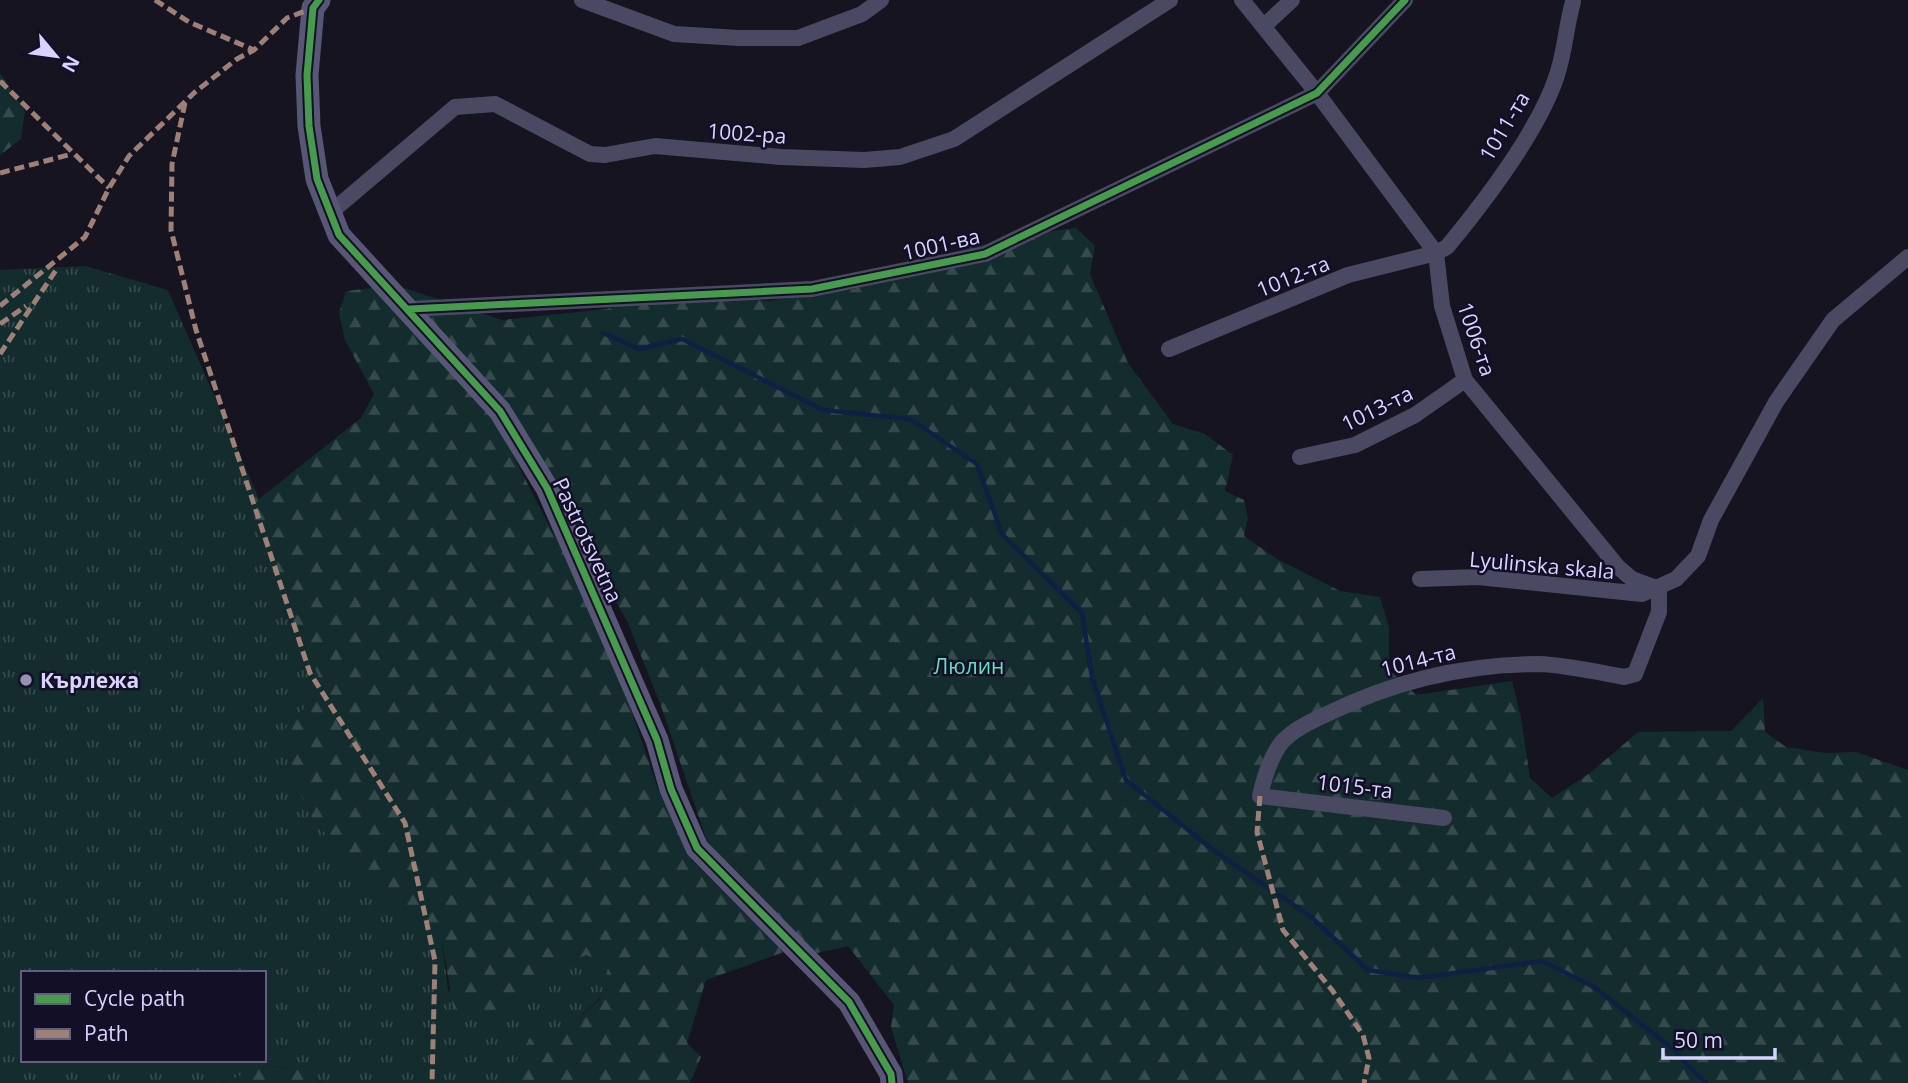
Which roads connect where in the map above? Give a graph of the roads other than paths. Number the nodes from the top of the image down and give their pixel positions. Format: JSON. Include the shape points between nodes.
{"nodes":[{"id":1,"x":582,"y":0,"type":"edge"},
{"id":2,"x":881,"y":0,"type":"edge"},
{"id":3,"x":1170,"y":0,"type":"edge"},
{"id":4,"x":1242,"y":0,"type":"edge"},
{"id":5,"x":1292,"y":0,"type":"edge"},
{"id":6,"x":1405,"y":0,"type":"edge"},
{"id":7,"x":1573,"y":2,"type":"edge"},
{"id":8,"x":315,"y":3,"type":"edge"},
{"id":9,"x":1264,"y":26,"type":"junction"},
{"id":10,"x":1317,"y":93,"type":"junction"},
{"id":11,"x":330,"y":213,"type":"junction"},
{"id":12,"x":1436,"y":253,"type":"junction"},
{"id":13,"x":1908,"y":257,"type":"edge"},
{"id":14,"x":410,"y":310,"type":"junction"},
{"id":15,"x":1169,"y":349,"type":"dead end"},
{"id":16,"x":1465,"y":380,"type":"junction"},
{"id":17,"x":1300,"y":457,"type":"dead end"},
{"id":18,"x":1420,"y":579,"type":"dead end"},
{"id":19,"x":1660,"y":589,"type":"junction"},
{"id":20,"x":1260,"y":796,"type":"joint"},
{"id":21,"x":1444,"y":818,"type":"dead end"},
{"id":22,"x":892,"y":1083,"type":"edge"}],
"edges":[{"from":1,"to":2,"type":"street","via":[[674,34],[798,38],[862,13]]},
{"from":3,"to":11,"type":"street","name":"1002-ра","via":[[954,139],[900,157],[781,157],[655,146],[590,154],[495,104],[476,104],[455,107]]},
{"from":4,"to":9,"type":"street"},
{"from":5,"to":9,"type":"street"},
{"from":6,"to":10,"type":"street","name":"1001-ва"},
{"from":7,"to":12,"type":"street","name":"1011-та","via":[[1556,77],[1519,149],[1460,231]]},
{"from":8,"to":11,"type":"street","name":"Pastrotsvetna","via":[[307,75],[309,126],[317,179]]},
{"from":9,"to":10,"type":"street"},
{"from":10,"to":12,"type":"street"},
{"from":10,"to":14,"type":"street","name":"1001-ва","via":[[985,254],[812,289]]},
{"from":11,"to":14,"type":"street","name":"Pastrotsvetna","via":[[339,235]]},
{"from":12,"to":15,"type":"street","name":"1012-та","via":[[1349,275]]},
{"from":12,"to":16,"type":"street","name":"1006-та","via":[[1442,306]]},
{"from":13,"to":19,"type":"street","via":[[1833,320],[1776,402],[1712,520],[1698,556]]},
{"from":14,"to":22,"type":"street","name":"Pastrotsvetna","via":[[500,411],[547,488],[657,740],[671,789],[697,848],[849,1002]]},
{"from":16,"to":17,"type":"street","name":"1013-та","via":[[1415,415],[1355,445]]},
{"from":16,"to":19,"type":"street","name":"1006-та","via":[[1618,567],[1632,579]]},
{"from":18,"to":19,"type":"street","name":"Lyulinska skala","via":[[1478,577],[1622,594]]},
{"from":19,"to":20,"type":"street","name":"1014-та","via":[[1659,612],[1634,674],[1624,677],[1540,664],[1424,676],[1307,724],[1283,742],[1266,771]]},
{"from":20,"to":21,"type":"street","name":"1015-та"}]}
